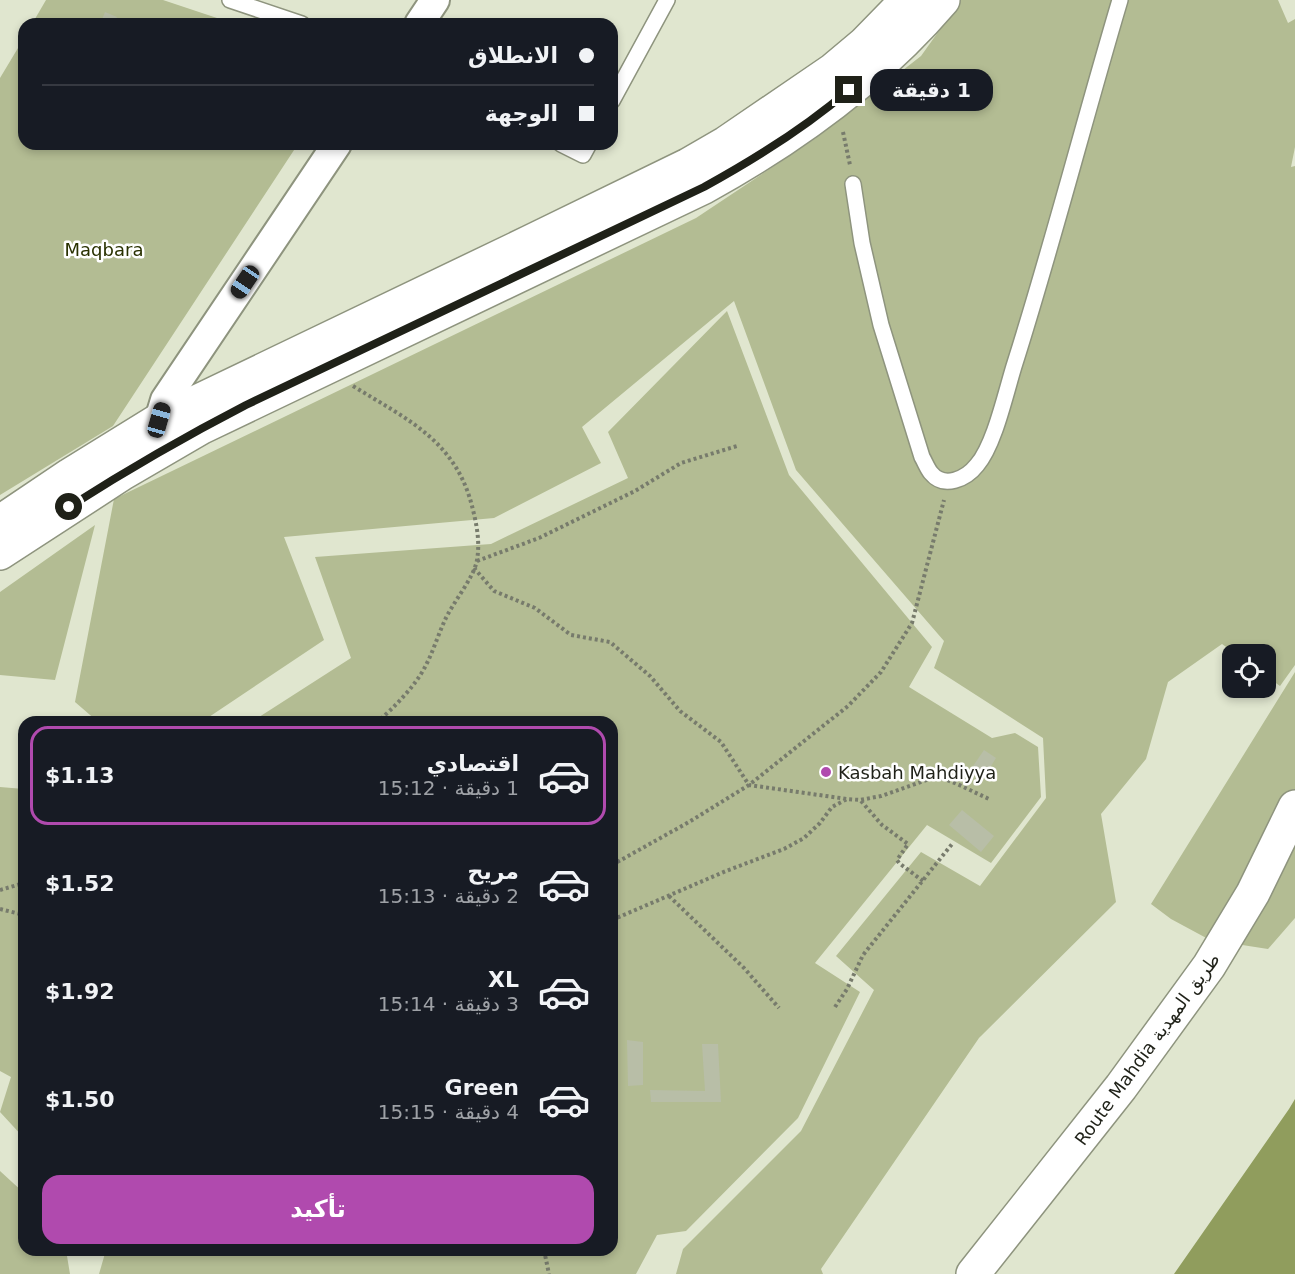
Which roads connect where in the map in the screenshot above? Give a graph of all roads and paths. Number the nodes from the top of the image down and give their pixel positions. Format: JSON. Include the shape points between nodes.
{"nodes":[{"id":1,"x":230,"y":0,"type":"edge"},
{"id":2,"x":435,"y":0,"type":"edge"},
{"id":3,"x":667,"y":0,"type":"edge"},
{"id":4,"x":907,"y":0,"type":"edge"},
{"id":5,"x":943,"y":0,"type":"edge"},
{"id":6,"x":1120,"y":0,"type":"edge"},
{"id":7,"x":284,"y":18,"type":"edge"},
{"id":8,"x":423,"y":18,"type":"edge"},
{"id":9,"x":618,"y":90,"type":"edge"},
{"id":10,"x":843,"y":130,"type":"dead end"},
{"id":11,"x":333,"y":150,"type":"edge"},
{"id":12,"x":573,"y":150,"type":"edge"},
{"id":13,"x":585,"y":150,"type":"edge"},
{"id":14,"x":853,"y":184,"type":"joint"},
{"id":15,"x":325,"y":368,"type":"junction"},
{"id":16,"x":166,"y":432,"type":"junction"},
{"id":17,"x":737,"y":446,"type":"dead end"},
{"id":18,"x":948,"y":482,"type":"junction"},
{"id":19,"x":0,"y":522,"type":"edge"},
{"id":20,"x":0,"y":553,"type":"edge"},
{"id":21,"x":477,"y":561,"type":"junction"},
{"id":22,"x":474,"y":568,"type":"junction"},
{"id":23,"x":383,"y":716,"type":"edge"},
{"id":24,"x":749,"y":785,"type":"junction"},
{"id":25,"x":847,"y":799,"type":"junction"},
{"id":26,"x":990,"y":799,"type":"dead end"},
{"id":27,"x":860,"y":800,"type":"junction"},
{"id":28,"x":1295,"y":807,"type":"edge"},
{"id":29,"x":952,"y":844,"type":"dead end"},
{"id":30,"x":618,"y":862,"type":"edge"},
{"id":31,"x":923,"y":881,"type":"junction"},
{"id":32,"x":18,"y":885,"type":"edge"},
{"id":33,"x":0,"y":890,"type":"edge"},
{"id":34,"x":669,"y":896,"type":"junction"},
{"id":35,"x":0,"y":909,"type":"edge"},
{"id":36,"x":18,"y":914,"type":"edge"},
{"id":37,"x":618,"y":918,"type":"edge"},
{"id":38,"x":835,"y":1007,"type":"dead end"},
{"id":39,"x":779,"y":1008,"type":"dead end"},
{"id":40,"x":545,"y":1256,"type":"edge"},
{"id":41,"x":549,"y":1274,"type":"edge"},
{"id":42,"x":973,"y":1274,"type":"edge"}],
"edges":[{"from":1,"to":7,"type":"lane"},
{"from":2,"to":8,"type":"street"},
{"from":3,"to":9,"type":"lane"},
{"from":4,"to":16,"type":"street","via":[[833,70],[726,143]]},
{"from":5,"to":15,"type":"street","via":[[884,62],[836,101],[742,166]]},
{"from":6,"to":18,"type":"lane","via":[[1031,313],[993,431],[977,465],[958,480]]},
{"from":10,"to":14,"type":"path"},
{"from":11,"to":16,"type":"street","via":[[165,400]]},
{"from":12,"to":13,"type":"lane","via":[[583,155]]},
{"from":14,"to":18,"type":"lane","via":[[878,313],[909,419],[931,473]]},
{"from":15,"to":16,"type":"street","via":[[246,405]]},
{"from":15,"to":21,"type":"path","via":[[408,419],[442,446],[461,472],[470,499],[478,532]]},
{"from":16,"to":19,"type":"street","via":[[70,475]]},
{"from":16,"to":20,"type":"street","via":[[123,473]]},
{"from":17,"to":21,"type":"path","via":[[681,463],[635,491],[539,538]]},
{"from":18,"to":24,"type":"path","via":[[912,623],[881,672],[848,706]]},
{"from":21,"to":22,"type":"path"},
{"from":22,"to":23,"type":"path","via":[[424,668]]},
{"from":22,"to":24,"type":"path","via":[[494,591],[535,608],[571,635],[610,642],[650,676],[680,711],[721,742]]},
{"from":24,"to":25,"type":"path"},
{"from":24,"to":30,"type":"path"},
{"from":25,"to":27,"type":"path"},
{"from":25,"to":34,"type":"path","via":[[832,807],[804,838],[784,849]]},
{"from":26,"to":27,"type":"path","via":[[944,779],[932,778]]},
{"from":27,"to":31,"type":"path","via":[[882,825],[908,844],[897,860]]},
{"from":28,"to":42,"type":"street","name":"Route Mahdia طريق المهدية","via":[[1253,893],[1209,966],[1122,1087]]},
{"from":29,"to":31,"type":"path"},
{"from":31,"to":38,"type":"path","via":[[863,955]]},
{"from":32,"to":33,"type":"path"},
{"from":34,"to":37,"type":"path"},
{"from":34,"to":39,"type":"path","via":[[744,968]]},
{"from":35,"to":36,"type":"path"},
{"from":40,"to":41,"type":"path"}]}
